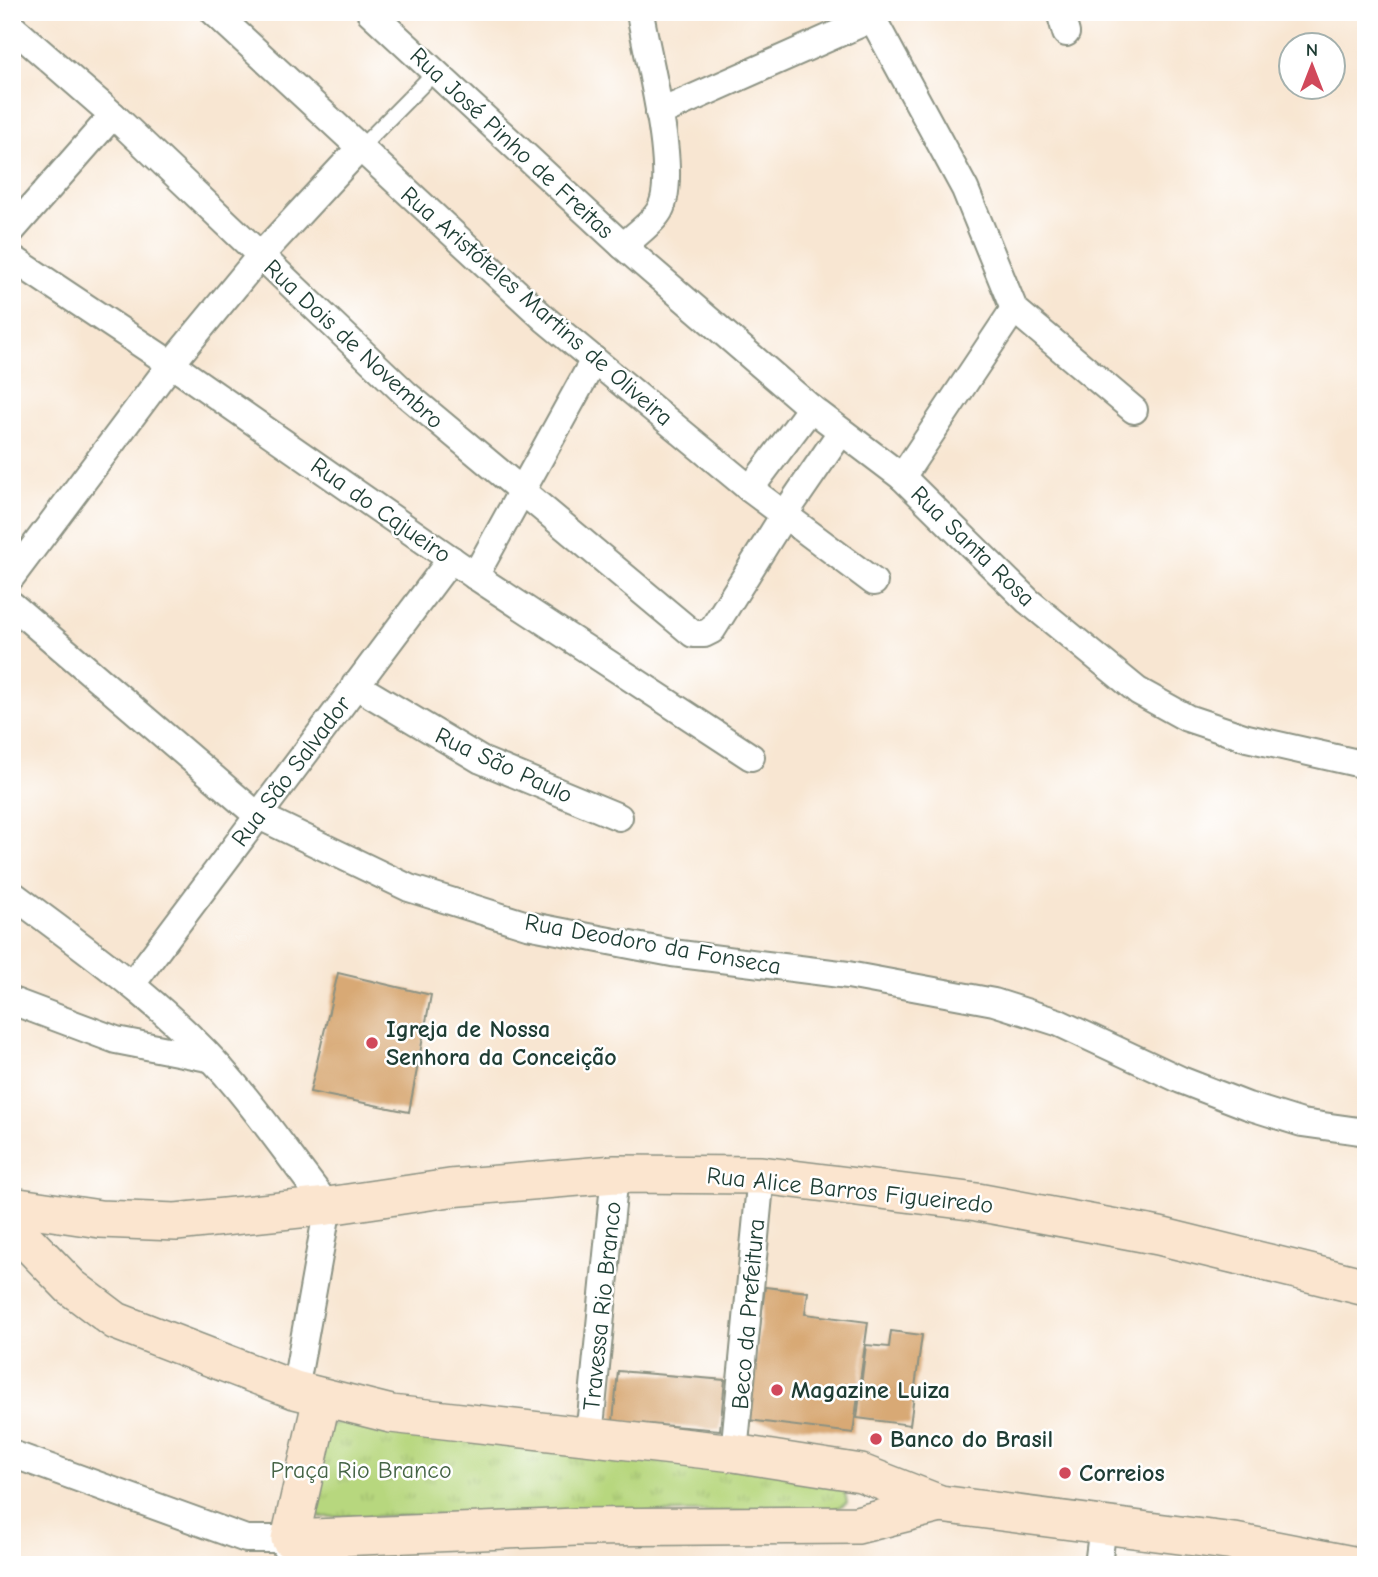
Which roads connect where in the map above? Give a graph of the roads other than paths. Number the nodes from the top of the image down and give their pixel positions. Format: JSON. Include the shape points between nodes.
{"nodes":[{"id":1,"x":214,"y":12,"type":"edge"},
{"id":2,"x":370,"y":12,"type":"edge"},
{"id":3,"x":638,"y":15,"type":"edge"},
{"id":4,"x":870,"y":15,"type":"edge"},
{"id":5,"x":12,"y":27,"type":"edge"},
{"id":6,"x":435,"y":72,"type":"junction"},
{"id":7,"x":659,"y":113,"type":"junction"},
{"id":8,"x":113,"y":115,"type":"junction"},
{"id":9,"x":359,"y":148,"type":"junction"},
{"id":10,"x":12,"y":230,"type":"edge"},
{"id":11,"x":623,"y":246,"type":"junction"},
{"id":12,"x":260,"y":256,"type":"junction"},
{"id":13,"x":12,"y":258,"type":"edge"},
{"id":14,"x":1014,"y":309,"type":"junction"},
{"id":15,"x":594,"y":360,"type":"junction"},
{"id":16,"x":171,"y":364,"type":"junction"},
{"id":17,"x":811,"y":408,"type":"junction"},
{"id":18,"x":1134,"y":410,"type":"dead end"},
{"id":19,"x":841,"y":432,"type":"junction"},
{"id":20,"x":902,"y":477,"type":"junction"},
{"id":21,"x":750,"y":489,"type":"junction"},
{"id":22,"x":521,"y":493,"type":"junction"},
{"id":23,"x":784,"y":514,"type":"junction"},
{"id":24,"x":451,"y":559,"type":"junction"},
{"id":25,"x":12,"y":576,"type":"edge"},
{"id":26,"x":475,"y":576,"type":"junction"},
{"id":27,"x":874,"y":582,"type":"dead end"},
{"id":28,"x":12,"y":605,"type":"edge"},
{"id":29,"x":355,"y":685,"type":"junction"},
{"id":30,"x":751,"y":757,"type":"dead end"},
{"id":31,"x":1366,"y":765,"type":"edge"},
{"id":32,"x":257,"y":815,"type":"junction"},
{"id":33,"x":620,"y":817,"type":"dead end"},
{"id":34,"x":12,"y":894,"type":"edge"},
{"id":35,"x":132,"y":984,"type":"junction"},
{"id":36,"x":12,"y":1002,"type":"edge"},
{"id":37,"x":208,"y":1058,"type":"junction"},
{"id":38,"x":1366,"y":1132,"type":"edge"},
{"id":39,"x":615,"y":1174,"type":"junction"},
{"id":40,"x":761,"y":1175,"type":"junction"},
{"id":41,"x":12,"y":1206,"type":"edge"},
{"id":42,"x":328,"y":1206,"type":"junction"},
{"id":43,"x":12,"y":1226,"type":"edge"},
{"id":44,"x":1366,"y":1287,"type":"edge"},
{"id":45,"x":309,"y":1394,"type":"junction"},
{"id":46,"x":589,"y":1437,"type":"junction"},
{"id":47,"x":734,"y":1452,"type":"junction"},
{"id":48,"x":12,"y":1454,"type":"edge"},
{"id":49,"x":861,"y":1473,"type":"junction"},
{"id":50,"x":940,"y":1504,"type":"junction"},
{"id":51,"x":856,"y":1525,"type":"junction"},
{"id":52,"x":1103,"y":1525,"type":"junction"},
{"id":53,"x":288,"y":1552,"type":"edge"},
{"id":54,"x":1098,"y":1565,"type":"edge"},
{"id":55,"x":1352,"y":1565,"type":"edge"}],
"edges":[{"from":1,"to":9,"type":"street","name":"Rua Aristóteles Martins de Oliveira"},
{"from":2,"to":6,"type":"street","name":"Rua José Pinho de Freitas"},
{"from":3,"to":7,"type":"street"},
{"from":4,"to":7,"type":"street"},
{"from":4,"to":14,"type":"street","via":[[965,189]]},
{"from":5,"to":8,"type":"street","name":"Rua Dois de Novembro"},
{"from":6,"to":9,"type":"lane"},
{"from":6,"to":11,"type":"street","name":"Rua José Pinho de Freitas"},
{"from":7,"to":11,"type":"street","via":[[667,177],[664,201],[658,213]]},
{"from":8,"to":10,"type":"street"},
{"from":8,"to":12,"type":"street","name":"Rua Dois de Novembro"},
{"from":9,"to":12,"type":"street"},
{"from":9,"to":15,"type":"street","name":"Rua Aristóteles Martins de Oliveira"},
{"from":11,"to":17,"type":"street","name":"Rua Santa Rosa"},
{"from":12,"to":16,"type":"street"},
{"from":12,"to":22,"type":"street","name":"Rua Dois de Novembro","via":[[406,394]]},
{"from":13,"to":16,"type":"street","name":"Rua do Cajueiro"},
{"from":14,"to":18,"type":"street"},
{"from":14,"to":20,"type":"street"},
{"from":15,"to":21,"type":"street","name":"Rua Aristóteles Martins de Oliveira"},
{"from":15,"to":22,"type":"street"},
{"from":16,"to":24,"type":"street","name":"Rua do Cajueiro"},
{"from":16,"to":25,"type":"street"},
{"from":17,"to":19,"type":"street","name":"Rua Santa Rosa"},
{"from":17,"to":21,"type":"street"},
{"from":19,"to":20,"type":"street","name":"Rua Santa Rosa"},
{"from":19,"to":23,"type":"street"},
{"from":20,"to":31,"type":"street","name":"Rua Santa Rosa","via":[[1028,601],[1138,691],[1187,718],[1235,734]]},
{"from":21,"to":23,"type":"street","name":"Rua Aristóteles Martins de Oliveira"},
{"from":22,"to":23,"type":"street","name":"Rua Dois de Novembro","via":[[693,634],[712,630]]},
{"from":22,"to":26,"type":"street"},
{"from":23,"to":27,"type":"street","name":"Rua Aristóteles Martins de Oliveira"},
{"from":24,"to":26,"type":"street","name":"Rua do Cajueiro"},
{"from":24,"to":29,"type":"street","name":"Rua São Salvador"},
{"from":26,"to":30,"type":"street","name":"Rua do Cajueiro"},
{"from":28,"to":32,"type":"street","name":"Rua Deodoro da Fonseca"},
{"from":29,"to":32,"type":"street","name":"Rua São Salvador"},
{"from":29,"to":33,"type":"street","name":"Rua São Paulo","via":[[481,760]]},
{"from":32,"to":35,"type":"street","name":"Rua São Salvador"},
{"from":32,"to":38,"type":"street","name":"Rua Deodoro da Fonseca","via":[[353,864],[467,908],[527,925],[672,953],[848,975],[995,1002],[1057,1022],[1248,1106],[1302,1122]]},
{"from":34,"to":35,"type":"street"},
{"from":35,"to":37,"type":"street"},
{"from":36,"to":37,"type":"street","via":[[116,1040]]},
{"from":37,"to":42,"type":"street","via":[[233,1082]]},
{"from":39,"to":40,"type":"street","name":"Rua Alice Barros Figueiredo"},
{"from":39,"to":42,"type":"street","name":"Rua Alice Barros Figueiredo","via":[[450,1188]]},
{"from":39,"to":46,"type":"street","name":"Travessa Rio Branco"},
{"from":40,"to":44,"type":"street","name":"Rua Alice Barros Figueiredo","via":[[977,1202],[1146,1233]]},
{"from":40,"to":47,"type":"street","name":"Beco da Prefeitura"},
{"from":41,"to":42,"type":"street","name":"Rua Alice Barros Figueiredo","via":[[143,1222]]},
{"from":42,"to":45,"type":"street"},
{"from":43,"to":45,"type":"street","via":[[71,1287],[116,1321]]},
{"from":45,"to":46,"type":"street","via":[[391,1414]]},
{"from":45,"to":53,"type":"street"},
{"from":46,"to":47,"type":"street"},
{"from":47,"to":49,"type":"street"},
{"from":48,"to":53,"type":"street"},
{"from":49,"to":50,"type":"street"},
{"from":49,"to":51,"type":"street","via":[[865,1497]]},
{"from":50,"to":51,"type":"street"},
{"from":50,"to":52,"type":"street"},
{"from":51,"to":53,"type":"street","via":[[576,1527]]},
{"from":52,"to":54,"type":"street"},
{"from":52,"to":55,"type":"street","via":[[1234,1542]]}]}
